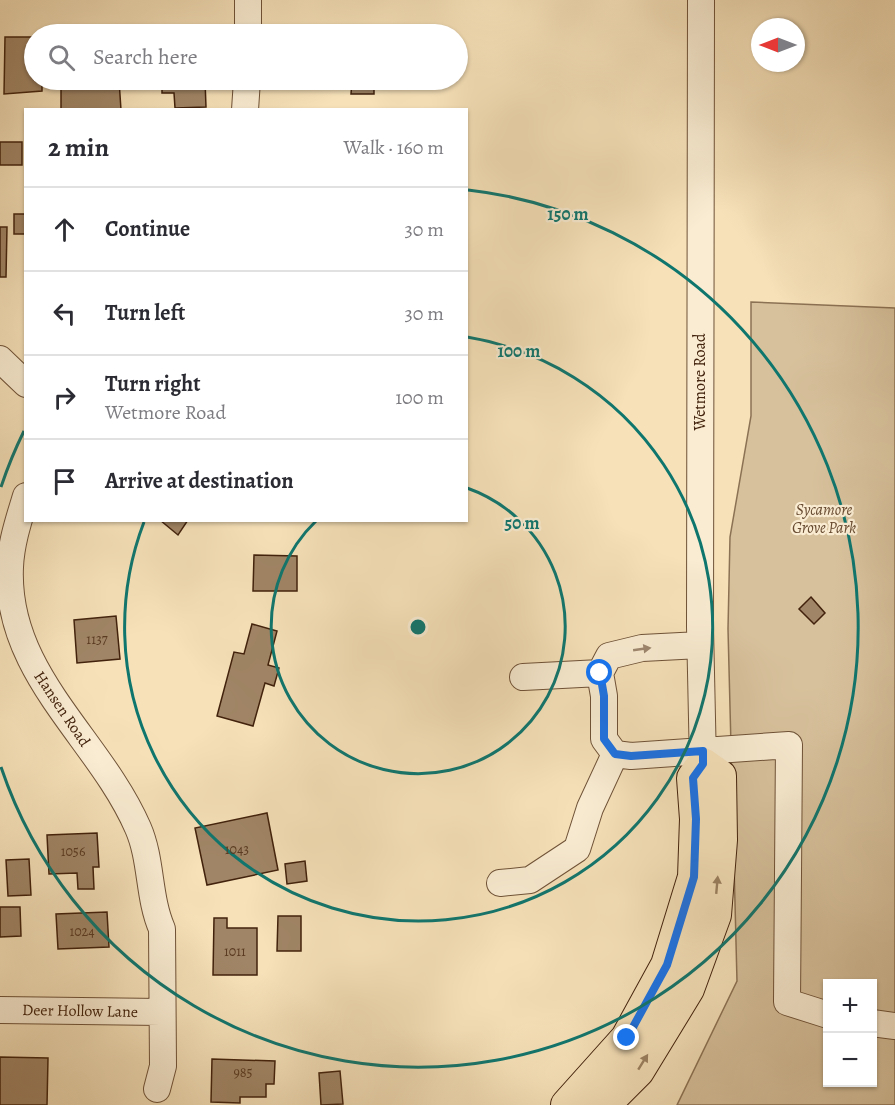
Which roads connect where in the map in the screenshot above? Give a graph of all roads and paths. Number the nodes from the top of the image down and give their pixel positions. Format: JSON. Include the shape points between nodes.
{"nodes":[{"id":1,"x":248,"y":0,"type":"edge"},
{"id":2,"x":701,"y":0,"type":"edge"},
{"id":3,"x":248,"y":24,"type":"edge"},
{"id":4,"x":246,"y":90,"type":"edge"},
{"id":5,"x":245,"y":108,"type":"edge"},
{"id":6,"x":0,"y":359,"type":"edge"},
{"id":7,"x":24,"y":382,"type":"edge"},
{"id":8,"x":24,"y":505,"type":"edge"},
{"id":9,"x":700,"y":645,"type":"junction"},
{"id":10,"x":600,"y":673,"type":"junction"},
{"id":11,"x":523,"y":677,"type":"dead end"},
{"id":12,"x":615,"y":754,"type":"junction"},
{"id":13,"x":703,"y":758,"type":"junction"},
{"id":14,"x":500,"y":883,"type":"dead end"},
{"id":15,"x":0,"y":1010,"type":"edge"},
{"id":16,"x":153,"y":1012,"type":"junction"},
{"id":17,"x":823,"y":1014,"type":"edge"},
{"id":18,"x":877,"y":1024,"type":"edge"},
{"id":19,"x":895,"y":1026,"type":"edge"},
{"id":20,"x":158,"y":1097,"type":"edge"},
{"id":21,"x":567,"y":1105,"type":"edge"},
{"id":22,"x":604,"y":1105,"type":"edge"}],
"edges":[{"from":1,"to":3,"type":"street"},
{"from":2,"to":9,"type":"street","name":"Wetmore Road"},
{"from":4,"to":5,"type":"street"},
{"from":6,"to":7,"type":"street"},
{"from":8,"to":16,"type":"street","name":"Hansen Road","via":[[10,567],[13,609],[25,651],[45,688],[101,765],[138,828],[150,871],[155,913],[162,929]]},
{"from":10,"to":9,"type":"street","one_way":true,"via":[[609,656],[642,648]]},
{"from":9,"to":13,"type":"street","name":"Wetmore Road"},
{"from":10,"to":11,"type":"street"},
{"from":10,"to":12,"type":"street","via":[[604,739]]},
{"from":12,"to":13,"type":"street"},
{"from":12,"to":14,"type":"street","via":[[590,808],[577,849],[530,880]]},
{"from":13,"to":17,"type":"street","via":[[789,745],[787,1002]]},
{"from":13,"to":21,"type":"main road","name":"Wetmore Road","via":[[693,778],[694,877],[667,965],[627,1038]]},
{"from":22,"to":13,"type":"main road","one_way":true,"via":[[638,1071],[688,989],[715,915],[721,840],[720,776]]},
{"from":15,"to":16,"type":"street","name":"Deer Hollow Lane"},
{"from":16,"to":20,"type":"street","name":"Hansen Road","via":[[163,1066]]},
{"from":18,"to":19,"type":"street"}]}
